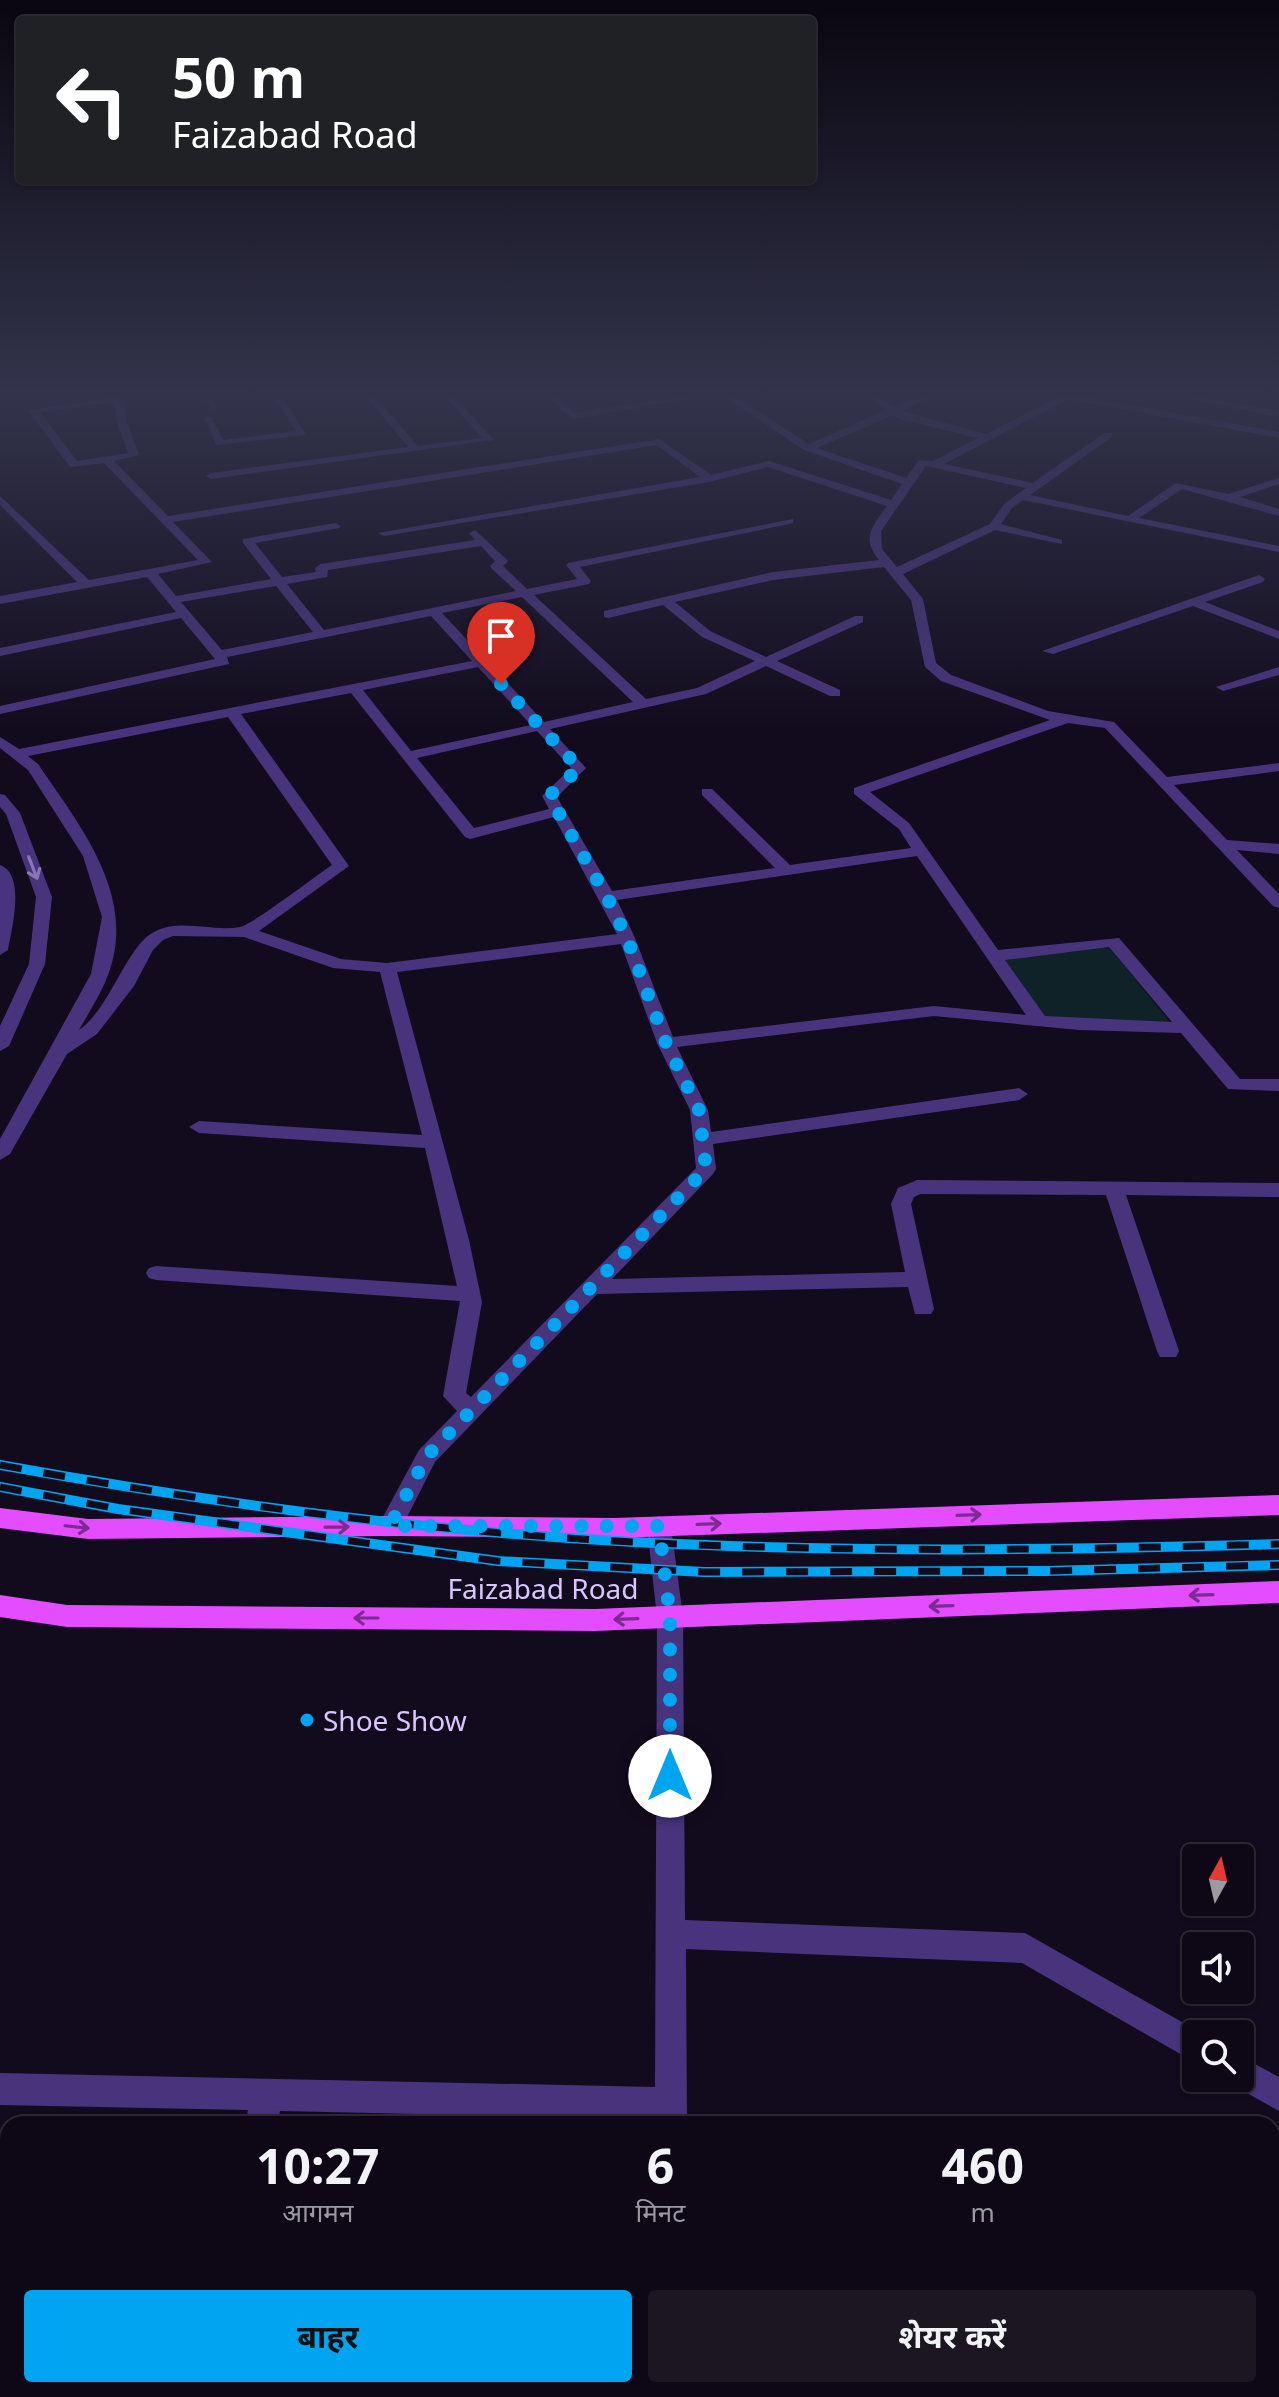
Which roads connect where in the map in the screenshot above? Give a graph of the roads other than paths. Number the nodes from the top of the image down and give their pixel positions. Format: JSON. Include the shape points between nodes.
{"nodes":[{"id":1,"x":9,"y":508,"type":"edge"},
{"id":2,"x":152,"y":508,"type":"edge"},
{"id":3,"x":237,"y":508,"type":"edge"},
{"id":4,"x":264,"y":508,"type":"edge"},
{"id":5,"x":535,"y":508,"type":"edge"},
{"id":6,"x":892,"y":508,"type":"edge"},
{"id":7,"x":1007,"y":508,"type":"edge"},
{"id":8,"x":1073,"y":508,"type":"edge"},
{"id":9,"x":1147,"y":508,"type":"edge"},
{"id":10,"x":271,"y":514,"type":"dead end"},
{"id":11,"x":164,"y":520,"type":"junction"},
{"id":12,"x":462,"y":520,"type":"junction"},
{"id":13,"x":1130,"y":520,"type":"junction"},
{"id":14,"x":789,"y":521,"type":"dead end"},
{"id":15,"x":281,"y":523,"type":"dead end"},
{"id":16,"x":335,"y":526,"type":"dead end"},
{"id":17,"x":994,"y":526,"type":"junction"},
{"id":18,"x":291,"y":533,"type":"junction"},
{"id":19,"x":384,"y":533,"type":"dead end"},
{"id":20,"x":484,"y":542,"type":"junction"},
{"id":21,"x":1058,"y":542,"type":"dead end"},
{"id":22,"x":1279,"y":549,"type":"edge"},
{"id":23,"x":891,"y":568,"type":"junction"},
{"id":24,"x":150,"y":573,"type":"junction"},
{"id":25,"x":1259,"y":579,"type":"dead end"},
{"id":26,"x":280,"y":581,"type":"junction"},
{"id":27,"x":86,"y":584,"type":"junction"},
{"id":28,"x":523,"y":593,"type":"junction"},
{"id":29,"x":0,"y":600,"type":"edge"},
{"id":30,"x":172,"y":600,"type":"junction"},
{"id":31,"x":1192,"y":601,"type":"junction"},
{"id":32,"x":667,"y":602,"type":"junction"},
{"id":33,"x":432,"y":610,"type":"junction"},
{"id":34,"x":183,"y":614,"type":"junction"},
{"id":35,"x":608,"y":614,"type":"dead end"},
{"id":36,"x":859,"y":619,"type":"dead end"},
{"id":37,"x":320,"y":633,"type":"junction"},
{"id":38,"x":1279,"y":635,"type":"edge"},
{"id":39,"x":1048,"y":651,"type":"dead end"},
{"id":40,"x":0,"y":652,"type":"edge"},
{"id":41,"x":217,"y":655,"type":"junction"},
{"id":42,"x":769,"y":660,"type":"junction"},
{"id":43,"x":481,"y":663,"type":"junction"},
{"id":44,"x":1279,"y":671,"type":"edge"},
{"id":45,"x":1223,"y":687,"type":"dead end"},
{"id":46,"x":354,"y":688,"type":"junction"},
{"id":47,"x":835,"y":693,"type":"dead end"},
{"id":48,"x":643,"y":704,"type":"junction"},
{"id":49,"x":0,"y":710,"type":"edge"},
{"id":50,"x":232,"y":712,"type":"junction"},
{"id":51,"x":1068,"y":719,"type":"junction"},
{"id":52,"x":540,"y":727,"type":"junction"},
{"id":53,"x":0,"y":741,"type":"edge"},
{"id":54,"x":17,"y":754,"type":"junction"},
{"id":55,"x":408,"y":756,"type":"junction"},
{"id":56,"x":1279,"y":767,"type":"edge"},
{"id":57,"x":1164,"y":782,"type":"junction"},
{"id":58,"x":707,"y":792,"type":"dead end"},
{"id":59,"x":0,"y":798,"type":"edge"},
{"id":60,"x":557,"y":812,"type":"junction"},
{"id":61,"x":1225,"y":844,"type":"junction"},
{"id":62,"x":1279,"y":849,"type":"edge"},
{"id":63,"x":921,"y":851,"type":"junction"},
{"id":64,"x":0,"y":870,"type":"edge"},
{"id":65,"x":787,"y":871,"type":"junction"},
{"id":66,"x":607,"y":897,"type":"junction"},
{"id":67,"x":1279,"y":903,"type":"edge"},
{"id":68,"x":246,"y":932,"type":"junction"},
{"id":69,"x":627,"y":938,"type":"junction"},
{"id":70,"x":0,"y":950,"type":"edge"},
{"id":71,"x":993,"y":956,"type":"junction"},
{"id":72,"x":387,"y":968,"type":"junction"},
{"id":73,"x":1039,"y":1021,"type":"junction"},
{"id":74,"x":1188,"y":1028,"type":"junction"},
{"id":75,"x":666,"y":1043,"type":"junction"},
{"id":76,"x":0,"y":1046,"type":"edge"},
{"id":77,"x":59,"y":1051,"type":"junction"},
{"id":78,"x":1279,"y":1085,"type":"edge"},
{"id":79,"x":1019,"y":1094,"type":"dead end"},
{"id":80,"x":199,"y":1127,"type":"dead end"},
{"id":81,"x":702,"y":1139,"type":"junction"},
{"id":82,"x":434,"y":1142,"type":"junction"},
{"id":83,"x":0,"y":1154,"type":"edge"},
{"id":84,"x":1114,"y":1190,"type":"junction"},
{"id":85,"x":1279,"y":1190,"type":"edge"},
{"id":86,"x":156,"y":1273,"type":"dead end"},
{"id":87,"x":916,"y":1279,"type":"junction"},
{"id":88,"x":591,"y":1287,"type":"junction"},
{"id":89,"x":469,"y":1294,"type":"junction"},
{"id":90,"x":923,"y":1309,"type":"dead end"},
{"id":91,"x":1168,"y":1351,"type":"dead end"},
{"id":92,"x":472,"y":1410,"type":"junction"},
{"id":93,"x":1279,"y":1505,"type":"edge"},
{"id":94,"x":0,"y":1518,"type":"edge"},
{"id":95,"x":390,"y":1526,"type":"junction"},
{"id":96,"x":659,"y":1526,"type":"junction"},
{"id":97,"x":1279,"y":1592,"type":"edge"},
{"id":98,"x":0,"y":1606,"type":"edge"},
{"id":99,"x":670,"y":1617,"type":"junction"},
{"id":100,"x":670,"y":1934,"type":"junction"},
{"id":101,"x":1182,"y":2039,"type":"edge"},
{"id":102,"x":1254,"y":2080,"type":"edge"},
{"id":103,"x":0,"y":2089,"type":"edge"},
{"id":104,"x":1279,"y":2095,"type":"edge"},
{"id":105,"x":265,"y":2109,"type":"edge"},
{"id":106,"x":671,"y":2113,"type":"edge"}],
"edges":[{"from":1,"to":27,"type":"street"},
{"from":2,"to":11,"type":"street"},
{"from":3,"to":11,"type":"street"},
{"from":4,"to":10,"type":"street"},
{"from":5,"to":12,"type":"street"},
{"from":6,"to":23,"type":"street","via":[[875,531],[876,549]]},
{"from":7,"to":17,"type":"street"},
{"from":8,"to":13,"type":"street"},
{"from":9,"to":13,"type":"street"},
{"from":11,"to":24,"type":"street","via":[[206,562]]},
{"from":12,"to":19,"type":"street"},
{"from":12,"to":20,"type":"street"},
{"from":13,"to":22,"type":"street"},
{"from":14,"to":28,"type":"street","via":[[572,565],[585,581]]},
{"from":15,"to":18,"type":"street"},
{"from":16,"to":18,"type":"street"},
{"from":17,"to":21,"type":"street"},
{"from":17,"to":23,"type":"street"},
{"from":18,"to":26,"type":"street","via":[[247,541]]},
{"from":20,"to":26,"type":"street","via":[[321,568],[323,574]]},
{"from":20,"to":28,"type":"street","via":[[502,561],[496,566]]},
{"from":23,"to":32,"type":"street","via":[[773,576]]},
{"from":23,"to":51,"type":"street","via":[[917,599],[930,664],[946,678]]},
{"from":24,"to":27,"type":"street"},
{"from":24,"to":30,"type":"street"},
{"from":25,"to":31,"type":"street"},
{"from":26,"to":30,"type":"street"},
{"from":26,"to":37,"type":"street"},
{"from":27,"to":29,"type":"street"},
{"from":28,"to":33,"type":"street"},
{"from":28,"to":48,"type":"street"},
{"from":30,"to":34,"type":"street"},
{"from":31,"to":38,"type":"street"},
{"from":31,"to":39,"type":"street"},
{"from":32,"to":35,"type":"street"},
{"from":32,"to":42,"type":"street","via":[[706,634]]},
{"from":33,"to":37,"type":"street"},
{"from":33,"to":43,"type":"street"},
{"from":34,"to":40,"type":"street"},
{"from":34,"to":41,"type":"street"},
{"from":36,"to":42,"type":"street"},
{"from":37,"to":41,"type":"street"},
{"from":41,"to":49,"type":"street","via":[[224,661]]},
{"from":42,"to":47,"type":"street"},
{"from":42,"to":48,"type":"street","via":[[701,691]]},
{"from":43,"to":46,"type":"street"},
{"from":43,"to":52,"type":"street"},
{"from":44,"to":45,"type":"street"},
{"from":46,"to":50,"type":"street"},
{"from":46,"to":55,"type":"street"},
{"from":48,"to":52,"type":"street"},
{"from":50,"to":54,"type":"street"},
{"from":50,"to":68,"type":"street","via":[[341,866]]},
{"from":51,"to":57,"type":"street","via":[[1109,725]]},
{"from":51,"to":63,"type":"street","via":[[859,791],[904,826]]},
{"from":52,"to":55,"type":"street"},
{"from":52,"to":60,"type":"street","via":[[579,768],[549,796]]},
{"from":53,"to":54,"type":"street"},
{"from":54,"to":77,"type":"street","via":[[33,767],[91,856],[110,917],[100,974]]},
{"from":55,"to":60,"type":"street","via":[[470,834]]},
{"from":56,"to":57,"type":"street"},
{"from":57,"to":61,"type":"street"},
{"from":58,"to":65,"type":"street"},
{"from":59,"to":76,"type":"street","one_way":true,"via":[[13,813],[44,897],[37,964]]},
{"from":60,"to":66,"type":"street"},
{"from":61,"to":62,"type":"street"},
{"from":61,"to":67,"type":"street"},
{"from":63,"to":65,"type":"street"},
{"from":63,"to":71,"type":"street"},
{"from":64,"to":70,"type":"street","via":[[9,895]]},
{"from":65,"to":66,"type":"street"},
{"from":66,"to":69,"type":"street"},
{"from":68,"to":72,"type":"street","via":[[339,964]]},
{"from":68,"to":77,"type":"street","via":[[171,931],[157,936],[91,1030]]},
{"from":69,"to":72,"type":"street"},
{"from":69,"to":75,"type":"street"},
{"from":71,"to":73,"type":"street"},
{"from":71,"to":74,"type":"street","via":[[1113,942]]},
{"from":72,"to":82,"type":"street"},
{"from":73,"to":74,"type":"street"},
{"from":73,"to":75,"type":"street","via":[[934,1011]]},
{"from":74,"to":78,"type":"street","via":[[1235,1085]]},
{"from":75,"to":81,"type":"street","via":[[699,1110]]},
{"from":77,"to":83,"type":"street"},
{"from":79,"to":81,"type":"street"},
{"from":80,"to":82,"type":"street"},
{"from":81,"to":88,"type":"street","via":[[706,1169]]},
{"from":82,"to":89,"type":"street"},
{"from":84,"to":85,"type":"street"},
{"from":84,"to":87,"type":"street","via":[[917,1187],[905,1193],[901,1204]]},
{"from":84,"to":91,"type":"street"},
{"from":86,"to":89,"type":"street"},
{"from":87,"to":88,"type":"street"},
{"from":87,"to":90,"type":"street"},
{"from":88,"to":92,"type":"street"},
{"from":89,"to":92,"type":"street","via":[[454,1396]]},
{"from":92,"to":95,"type":"street","via":[[427,1456]]},
{"from":96,"to":93,"type":"main road","one_way":true},
{"from":94,"to":95,"type":"main road","one_way":true,"via":[[88,1529]]},
{"from":95,"to":96,"type":"main road"},
{"from":96,"to":99,"type":"street"},
{"from":97,"to":99,"type":"main road","name":"Faizabad Road","one_way":true},
{"from":99,"to":98,"type":"main road","name":"Faizabad Road","one_way":true,"via":[[67,1616]]},
{"from":99,"to":100,"type":"street"},
{"from":100,"to":101,"type":"street","via":[[1025,1948]]},
{"from":100,"to":106,"type":"street"},
{"from":102,"to":104,"type":"street"},
{"from":103,"to":105,"type":"street"},
{"from":105,"to":106,"type":"street"}]}
